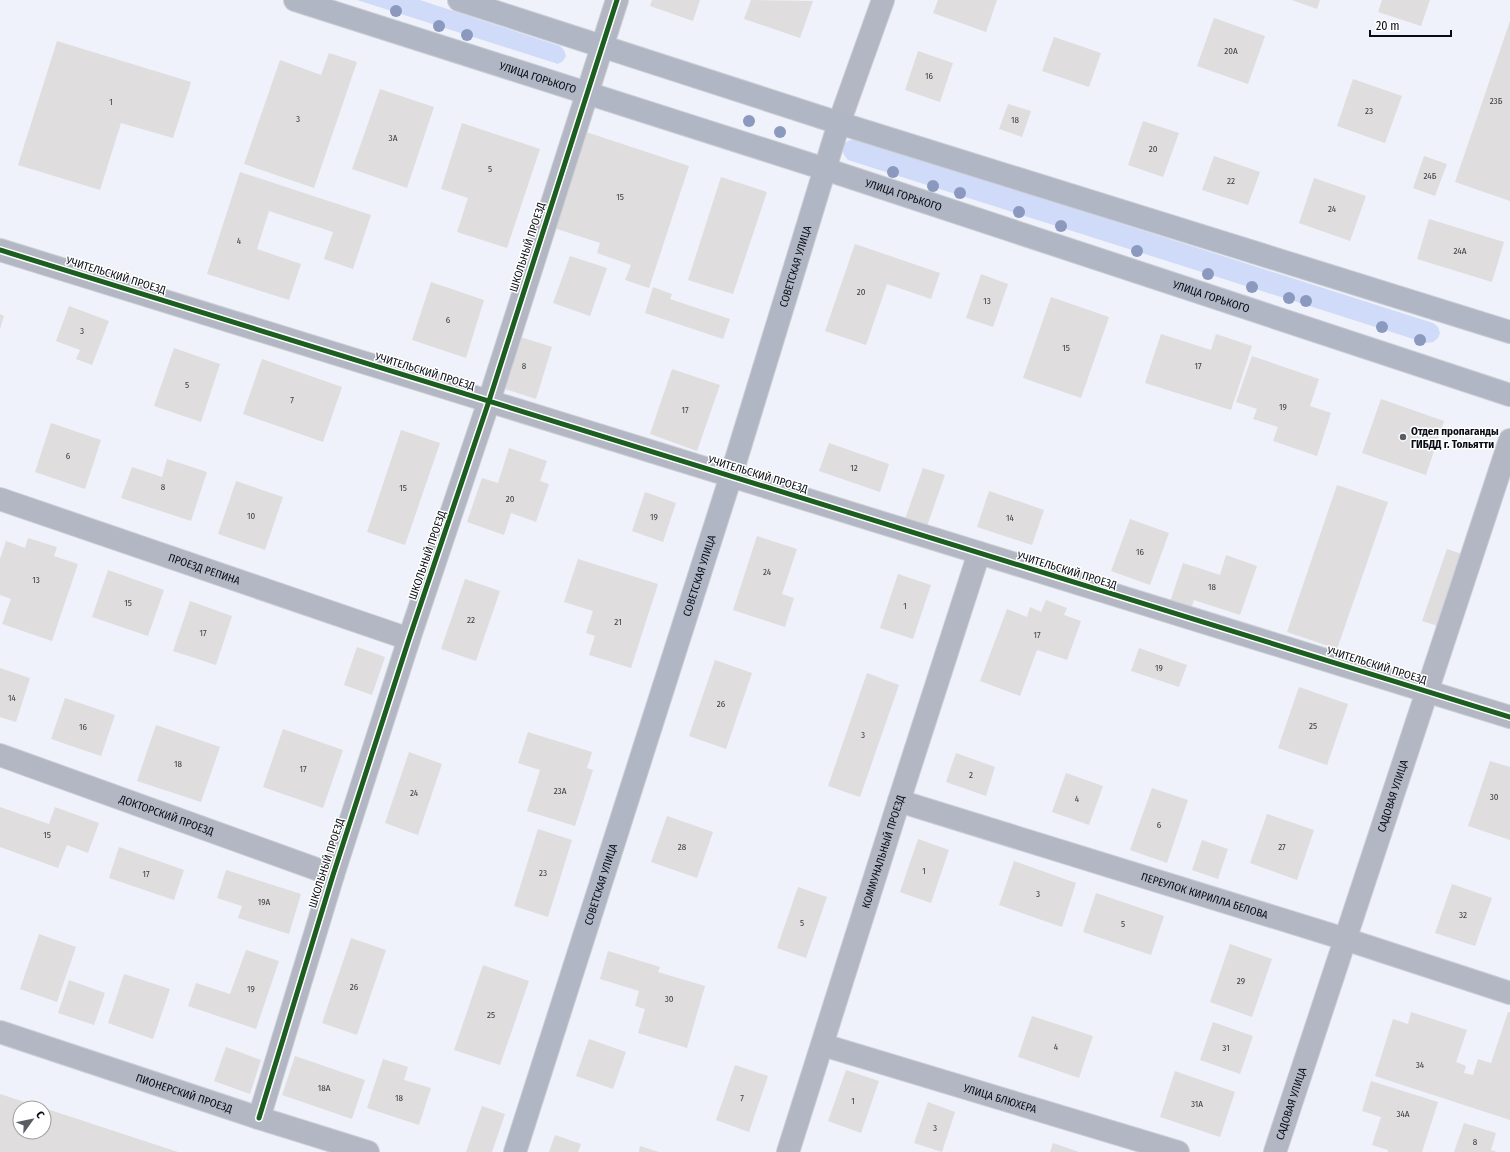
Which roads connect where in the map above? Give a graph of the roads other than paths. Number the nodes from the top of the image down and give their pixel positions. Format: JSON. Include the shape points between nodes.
{"nodes":[{"id":1,"x":295,"y":0,"type":"edge"},
{"id":2,"x":459,"y":0,"type":"edge"},
{"id":3,"x":617,"y":0,"type":"edge"},
{"id":4,"x":883,"y":0,"type":"edge"},
{"id":5,"x":602,"y":47,"type":"junction"},
{"id":6,"x":586,"y":94,"type":"junction"},
{"id":7,"x":839,"y":123,"type":"junction"},
{"id":8,"x":825,"y":169,"type":"junction"},
{"id":9,"x":0,"y":250,"type":"edge"},
{"id":10,"x":1510,"y":332,"type":"edge"},
{"id":11,"x":1510,"y":395,"type":"edge"},
{"id":12,"x":489,"y":401,"type":"junction"},
{"id":13,"x":1510,"y":440,"type":"edge"},
{"id":14,"x":731,"y":476,"type":"junction"},
{"id":15,"x":0,"y":499,"type":"edge"},
{"id":16,"x":979,"y":553,"type":"junction"},
{"id":17,"x":409,"y":639,"type":"junction"},
{"id":18,"x":1427,"y":691,"type":"junction"},
{"id":19,"x":1510,"y":717,"type":"edge"},
{"id":20,"x":0,"y":755,"type":"edge"},
{"id":21,"x":899,"y":801,"type":"junction"},
{"id":22,"x":333,"y":875,"type":"junction"},
{"id":23,"x":1345,"y":939,"type":"junction"},
{"id":24,"x":1510,"y":993,"type":"edge"},
{"id":25,"x":0,"y":1032,"type":"edge"},
{"id":26,"x":823,"y":1045,"type":"junction"},
{"id":27,"x":259,"y":1118,"type":"junction"},
{"id":28,"x":368,"y":1152,"type":"edge"},
{"id":29,"x":515,"y":1152,"type":"edge"},
{"id":30,"x":788,"y":1152,"type":"edge"},
{"id":31,"x":1178,"y":1152,"type":"edge"},
{"id":32,"x":1275,"y":1152,"type":"edge"}],
"edges":[{"from":1,"to":6,"type":"main road","name":"УЛИЦА ГОРЬКОГО"},
{"from":2,"to":5,"type":"main road"},
{"from":3,"to":5,"type":"street","name":"ШКОЛЬНЫЙ ПРОЕЗД"},
{"from":4,"to":7,"type":"street","name":"СОВЕТСКАЯ УЛИЦА"},
{"from":5,"to":6,"type":"street","name":"ШКОЛЬНЫЙ ПРОЕЗД"},
{"from":5,"to":7,"type":"main road"},
{"from":6,"to":8,"type":"main road","name":"УЛИЦА ГОРЬКОГО"},
{"from":6,"to":12,"type":"street","name":"ШКОЛЬНЫЙ ПРОЕЗД"},
{"from":7,"to":8,"type":"main road","name":"СОВЕТСКАЯ УЛИЦА"},
{"from":7,"to":10,"type":"main road"},
{"from":8,"to":11,"type":"main road","name":"УЛИЦА ГОРЬКОГО"},
{"from":8,"to":14,"type":"main road","name":"СОВЕТСКАЯ УЛИЦА"},
{"from":9,"to":12,"type":"street","name":"УЧИТЕЛЬСКИЙ ПРОЕЗД"},
{"from":12,"to":14,"type":"street","name":"УЧИТЕЛЬСКИЙ ПРОЕЗД"},
{"from":12,"to":17,"type":"street","name":"ШКОЛЬНЫЙ ПРОЕЗД"},
{"from":13,"to":18,"type":"street","name":"САДОВАЯ УЛИЦА"},
{"from":14,"to":16,"type":"street","name":"УЧИТЕЛЬСКИЙ ПРОЕЗД"},
{"from":14,"to":29,"type":"main road","name":"СОВЕТСКАЯ УЛИЦА"},
{"from":15,"to":17,"type":"street","name":"ПРОЕЗД РЕПИНА"},
{"from":16,"to":18,"type":"street","name":"УЧИТЕЛЬСКИЙ ПРОЕЗД"},
{"from":16,"to":21,"type":"street","name":"КОММУНАЛЬНЫЙ ПРОЕЗД"},
{"from":17,"to":22,"type":"street","name":"ШКОЛЬНЫЙ ПРОЕЗД"},
{"from":18,"to":19,"type":"street","name":"УЧИТЕЛЬСКИЙ ПРОЕЗД"},
{"from":18,"to":23,"type":"street","name":"САДОВАЯ УЛИЦА"},
{"from":20,"to":22,"type":"street","name":"ДОКТОРСКИЙ ПРОЕЗД"},
{"from":21,"to":23,"type":"street","name":"ПЕРЕУЛОК КИРИЛЛА БЕЛОВА"},
{"from":21,"to":26,"type":"street","name":"КОММУНАЛЬНЫЙ ПРОЕЗД"},
{"from":22,"to":27,"type":"street","name":"ШКОЛЬНЫЙ ПРОЕЗД"},
{"from":23,"to":24,"type":"street","name":"ПЕРЕУЛОК КИРИЛЛА БЕЛОВА"},
{"from":23,"to":32,"type":"street","name":"САДОВАЯ УЛИЦА"},
{"from":25,"to":27,"type":"street","name":"ПИОНЕРСКИЙ ПРОЕЗД"},
{"from":26,"to":30,"type":"street","name":"КОММУНАЛЬНЫЙ ПРОЕЗД"},
{"from":26,"to":31,"type":"street","name":"УЛИЦА БЛЮХЕРА"},
{"from":27,"to":28,"type":"street","name":"ПИОНЕРСКИЙ ПРОЕЗД"}]}
